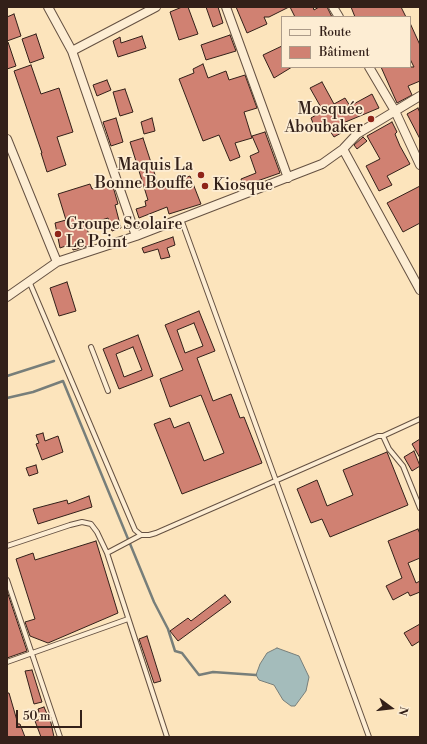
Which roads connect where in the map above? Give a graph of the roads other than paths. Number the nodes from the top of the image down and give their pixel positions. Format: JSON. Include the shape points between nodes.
{"nodes":[{"id":1,"x":48,"y":7,"type":"edge"},
{"id":2,"x":156,"y":7,"type":"edge"},
{"id":3,"x":226,"y":7,"type":"edge"},
{"id":4,"x":333,"y":7,"type":"edge"},
{"id":5,"x":338,"y":16,"type":"edge"},
{"id":6,"x":72,"y":51,"type":"junction"},
{"id":7,"x":370,"y":68,"type":"edge"},
{"id":8,"x":420,"y":96,"type":"edge"},
{"id":9,"x":395,"y":111,"type":"junction"},
{"id":10,"x":7,"y":138,"type":"edge"},
{"id":11,"x":343,"y":149,"type":"junction"},
{"id":12,"x":420,"y":165,"type":"edge"},
{"id":13,"x":288,"y":178,"type":"junction"},
{"id":14,"x":181,"y":219,"type":"junction"},
{"id":15,"x":136,"y":236,"type":"junction"},
{"id":16,"x":57,"y":262,"type":"junction"},
{"id":17,"x":29,"y":280,"type":"junction"},
{"id":18,"x":420,"y":290,"type":"edge"},
{"id":19,"x":7,"y":297,"type":"edge"},
{"id":20,"x":91,"y":346,"type":"dead end"},
{"id":21,"x":108,"y":391,"type":"dead end"},
{"id":22,"x":420,"y":419,"type":"edge"},
{"id":23,"x":383,"y":436,"type":"junction"},
{"id":24,"x":276,"y":480,"type":"junction"},
{"id":25,"x":420,"y":508,"type":"edge"},
{"id":26,"x":141,"y":534,"type":"junction"},
{"id":27,"x":7,"y":546,"type":"edge"},
{"id":28,"x":106,"y":553,"type":"junction"},
{"id":29,"x":7,"y":580,"type":"edge"},
{"id":30,"x":128,"y":619,"type":"junction"},
{"id":31,"x":32,"y":654,"type":"junction"},
{"id":32,"x":7,"y":662,"type":"edge"},
{"id":33,"x":60,"y":737,"type":"edge"},
{"id":34,"x":167,"y":737,"type":"edge"},
{"id":35,"x":369,"y":737,"type":"edge"}],
"edges":[{"from":1,"to":6,"type":"street"},
{"from":2,"to":6,"type":"street"},
{"from":3,"to":13,"type":"street"},
{"from":4,"to":5,"type":"street"},
{"from":6,"to":15,"type":"street"},
{"from":7,"to":9,"type":"street"},
{"from":8,"to":9,"type":"street"},
{"from":9,"to":11,"type":"street","via":[[357,134]]},
{"from":9,"to":12,"type":"street"},
{"from":10,"to":16,"type":"street"},
{"from":11,"to":13,"type":"street","via":[[329,160]]},
{"from":11,"to":18,"type":"street"},
{"from":13,"to":14,"type":"street"},
{"from":14,"to":15,"type":"street"},
{"from":14,"to":24,"type":"lane"},
{"from":15,"to":16,"type":"street"},
{"from":16,"to":17,"type":"street"},
{"from":17,"to":19,"type":"street"},
{"from":17,"to":26,"type":"lane","via":[[135,530]]},
{"from":20,"to":21,"type":"lane"},
{"from":22,"to":23,"type":"lane"},
{"from":23,"to":24,"type":"lane"},
{"from":23,"to":25,"type":"lane","via":[[402,466]]},
{"from":24,"to":26,"type":"lane","via":[[156,533]]},
{"from":24,"to":35,"type":"lane"},
{"from":26,"to":28,"type":"lane"},
{"from":27,"to":28,"type":"lane","via":[[82,522],[91,524]]},
{"from":28,"to":30,"type":"lane"},
{"from":29,"to":31,"type":"lane"},
{"from":30,"to":31,"type":"lane"},
{"from":30,"to":34,"type":"lane"},
{"from":31,"to":32,"type":"lane"},
{"from":31,"to":33,"type":"lane"}]}
